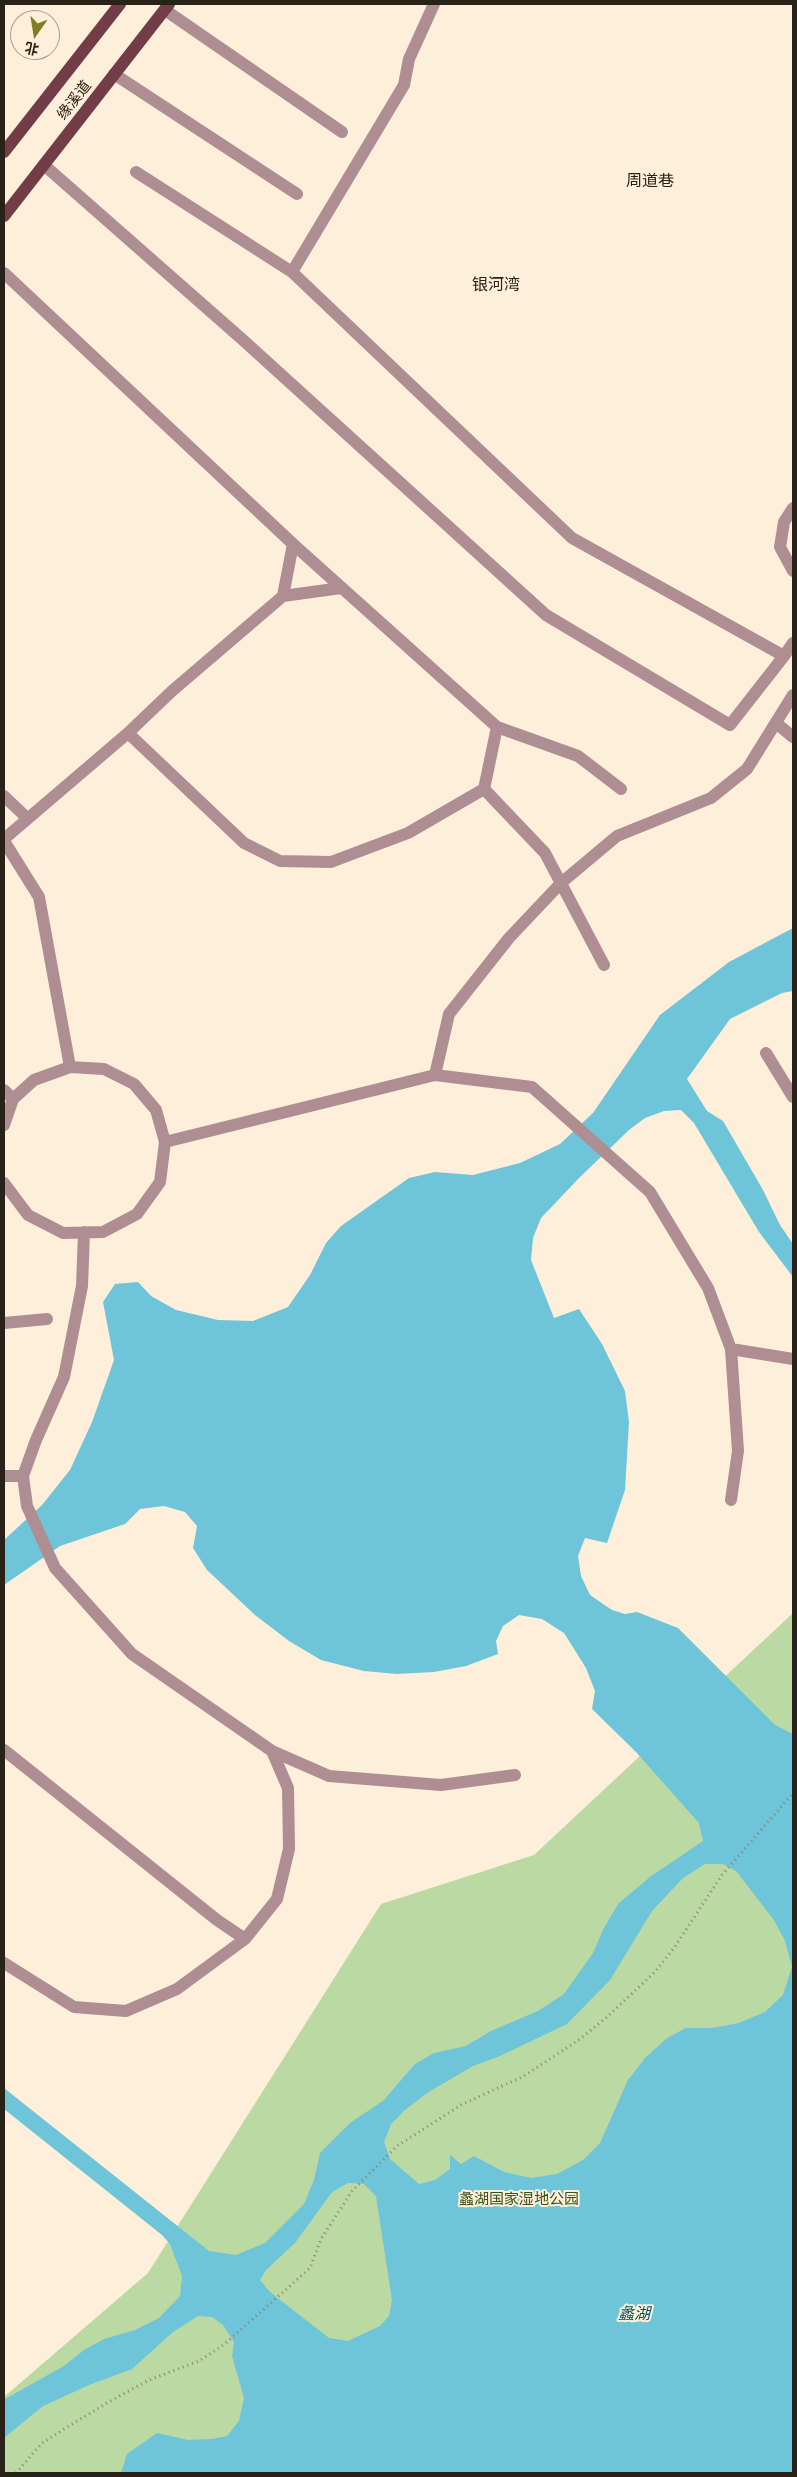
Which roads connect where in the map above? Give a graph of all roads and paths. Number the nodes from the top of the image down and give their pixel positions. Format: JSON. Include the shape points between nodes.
{"nodes":[{"id":1,"x":120,"y":4,"type":"edge"},
{"id":2,"x":434,"y":4,"type":"edge"},
{"id":3,"x":167,"y":7,"type":"edge"},
{"id":4,"x":114,"y":74,"type":"junction"},
{"id":5,"x":342,"y":132,"type":"dead end"},
{"id":6,"x":4,"y":152,"type":"edge"},
{"id":7,"x":44,"y":165,"type":"junction"},
{"id":8,"x":136,"y":172,"type":"dead end"},
{"id":9,"x":296,"y":194,"type":"dead end"},
{"id":10,"x":4,"y":216,"type":"edge"},
{"id":11,"x":292,"y":272,"type":"junction"},
{"id":12,"x":4,"y":273,"type":"edge"},
{"id":13,"x":793,"y":508,"type":"edge"},
{"id":14,"x":292,"y":544,"type":"junction"},
{"id":15,"x":793,"y":570,"type":"edge"},
{"id":16,"x":341,"y":588,"type":"junction"},
{"id":17,"x":283,"y":596,"type":"junction"},
{"id":18,"x":793,"y":643,"type":"edge"},
{"id":19,"x":784,"y":656,"type":"junction"},
{"id":20,"x":793,"y":695,"type":"edge"},
{"id":21,"x":776,"y":723,"type":"junction"},
{"id":22,"x":497,"y":728,"type":"junction"},
{"id":23,"x":128,"y":733,"type":"junction"},
{"id":24,"x":793,"y":737,"type":"edge"},
{"id":25,"x":484,"y":789,"type":"junction"},
{"id":26,"x":621,"y":790,"type":"dead end"},
{"id":27,"x":4,"y":796,"type":"edge"},
{"id":28,"x":27,"y":818,"type":"junction"},
{"id":29,"x":4,"y":840,"type":"edge"},
{"id":30,"x":561,"y":883,"type":"junction"},
{"id":31,"x":604,"y":965,"type":"dead end"},
{"id":32,"x":766,"y":1053,"type":"dead end"},
{"id":33,"x":70,"y":1067,"type":"junction"},
{"id":34,"x":435,"y":1075,"type":"junction"},
{"id":35,"x":8,"y":1094,"type":"edge"},
{"id":36,"x":793,"y":1097,"type":"edge"},
{"id":37,"x":4,"y":1125,"type":"edge"},
{"id":38,"x":166,"y":1142,"type":"junction"},
{"id":39,"x":4,"y":1184,"type":"edge"},
{"id":40,"x":84,"y":1232,"type":"junction"},
{"id":41,"x":47,"y":1319,"type":"dead end"},
{"id":42,"x":4,"y":1323,"type":"edge"},
{"id":43,"x":731,"y":1349,"type":"junction"},
{"id":44,"x":793,"y":1359,"type":"edge"},
{"id":45,"x":4,"y":1476,"type":"edge"},
{"id":46,"x":23,"y":1476,"type":"junction"},
{"id":47,"x":730,"y":1500,"type":"dead end"},
{"id":48,"x":4,"y":1750,"type":"edge"},
{"id":49,"x":272,"y":1751,"type":"junction"},
{"id":50,"x":515,"y":1775,"type":"dead end"},
{"id":51,"x":793,"y":1794,"type":"edge"},
{"id":52,"x":245,"y":1939,"type":"junction"},
{"id":53,"x":4,"y":1963,"type":"edge"},
{"id":54,"x":16,"y":2473,"type":"edge"}],
"edges":[{"from":1,"to":6,"type":"main road","name":"缘溪道"},
{"from":2,"to":11,"type":"street","via":[[409,59],[404,85]]},
{"from":3,"to":4,"type":"main road","name":"缘溪道"},
{"from":3,"to":5,"type":"street"},
{"from":4,"to":7,"type":"main road","name":"缘溪道"},
{"from":4,"to":9,"type":"street"},
{"from":7,"to":10,"type":"main road","name":"缘溪道"},
{"from":7,"to":19,"type":"street","via":[[243,340],[546,615],[730,725]]},
{"from":8,"to":11,"type":"street"},
{"from":11,"to":19,"type":"street","via":[[572,538]]},
{"from":12,"to":14,"type":"street"},
{"from":13,"to":15,"type":"street","via":[[784,522],[780,547]]},
{"from":14,"to":16,"type":"street"},
{"from":14,"to":17,"type":"street"},
{"from":16,"to":17,"type":"street"},
{"from":16,"to":22,"type":"street"},
{"from":17,"to":23,"type":"street"},
{"from":18,"to":19,"type":"street"},
{"from":20,"to":21,"type":"street"},
{"from":21,"to":24,"type":"street"},
{"from":21,"to":30,"type":"street","via":[[747,769],[711,798],[617,836]]},
{"from":22,"to":25,"type":"street"},
{"from":22,"to":26,"type":"street","via":[[578,756]]},
{"from":23,"to":25,"type":"street","via":[[244,844],[280,861],[331,862],[408,833]]},
{"from":23,"to":28,"type":"street"},
{"from":25,"to":30,"type":"street","via":[[545,853]]},
{"from":27,"to":28,"type":"street"},
{"from":28,"to":29,"type":"street"},
{"from":29,"to":33,"type":"street","via":[[39,897]]},
{"from":30,"to":31,"type":"street"},
{"from":30,"to":34,"type":"street","via":[[509,938],[449,1014]]},
{"from":32,"to":36,"type":"street"},
{"from":33,"to":35,"type":"street"},
{"from":33,"to":38,"type":"street","via":[[104,1069],[134,1084],[156,1110]]},
{"from":34,"to":38,"type":"street"},
{"from":34,"to":43,"type":"street","via":[[532,1087],[650,1192],[708,1288]]},
{"from":35,"to":37,"type":"street"},
{"from":38,"to":40,"type":"street","via":[[160,1182],[138,1214],[103,1232]]},
{"from":39,"to":40,"type":"street","via":[[28,1215],[63,1232]]},
{"from":40,"to":46,"type":"street","via":[[82,1286],[64,1377]]},
{"from":41,"to":42,"type":"street"},
{"from":43,"to":44,"type":"street"},
{"from":43,"to":47,"type":"street","via":[[738,1451]]},
{"from":45,"to":46,"type":"street"},
{"from":46,"to":49,"type":"street","via":[[27,1506],[55,1568],[132,1654]]},
{"from":48,"to":52,"type":"street"},
{"from":49,"to":50,"type":"street","via":[[329,1776],[441,1785]]},
{"from":49,"to":52,"type":"street","via":[[288,1788],[289,1850],[277,1899]]},
{"from":51,"to":54,"type":"path","via":[[722,1875],[655,1972],[607,2017],[524,2076],[462,2105],[397,2146],[352,2190],[321,2239],[310,2268],[226,2343],[200,2361],[149,2380],[42,2443]]},
{"from":52,"to":53,"type":"street","via":[[176,1989],[126,2011],[74,2007]]}]}
